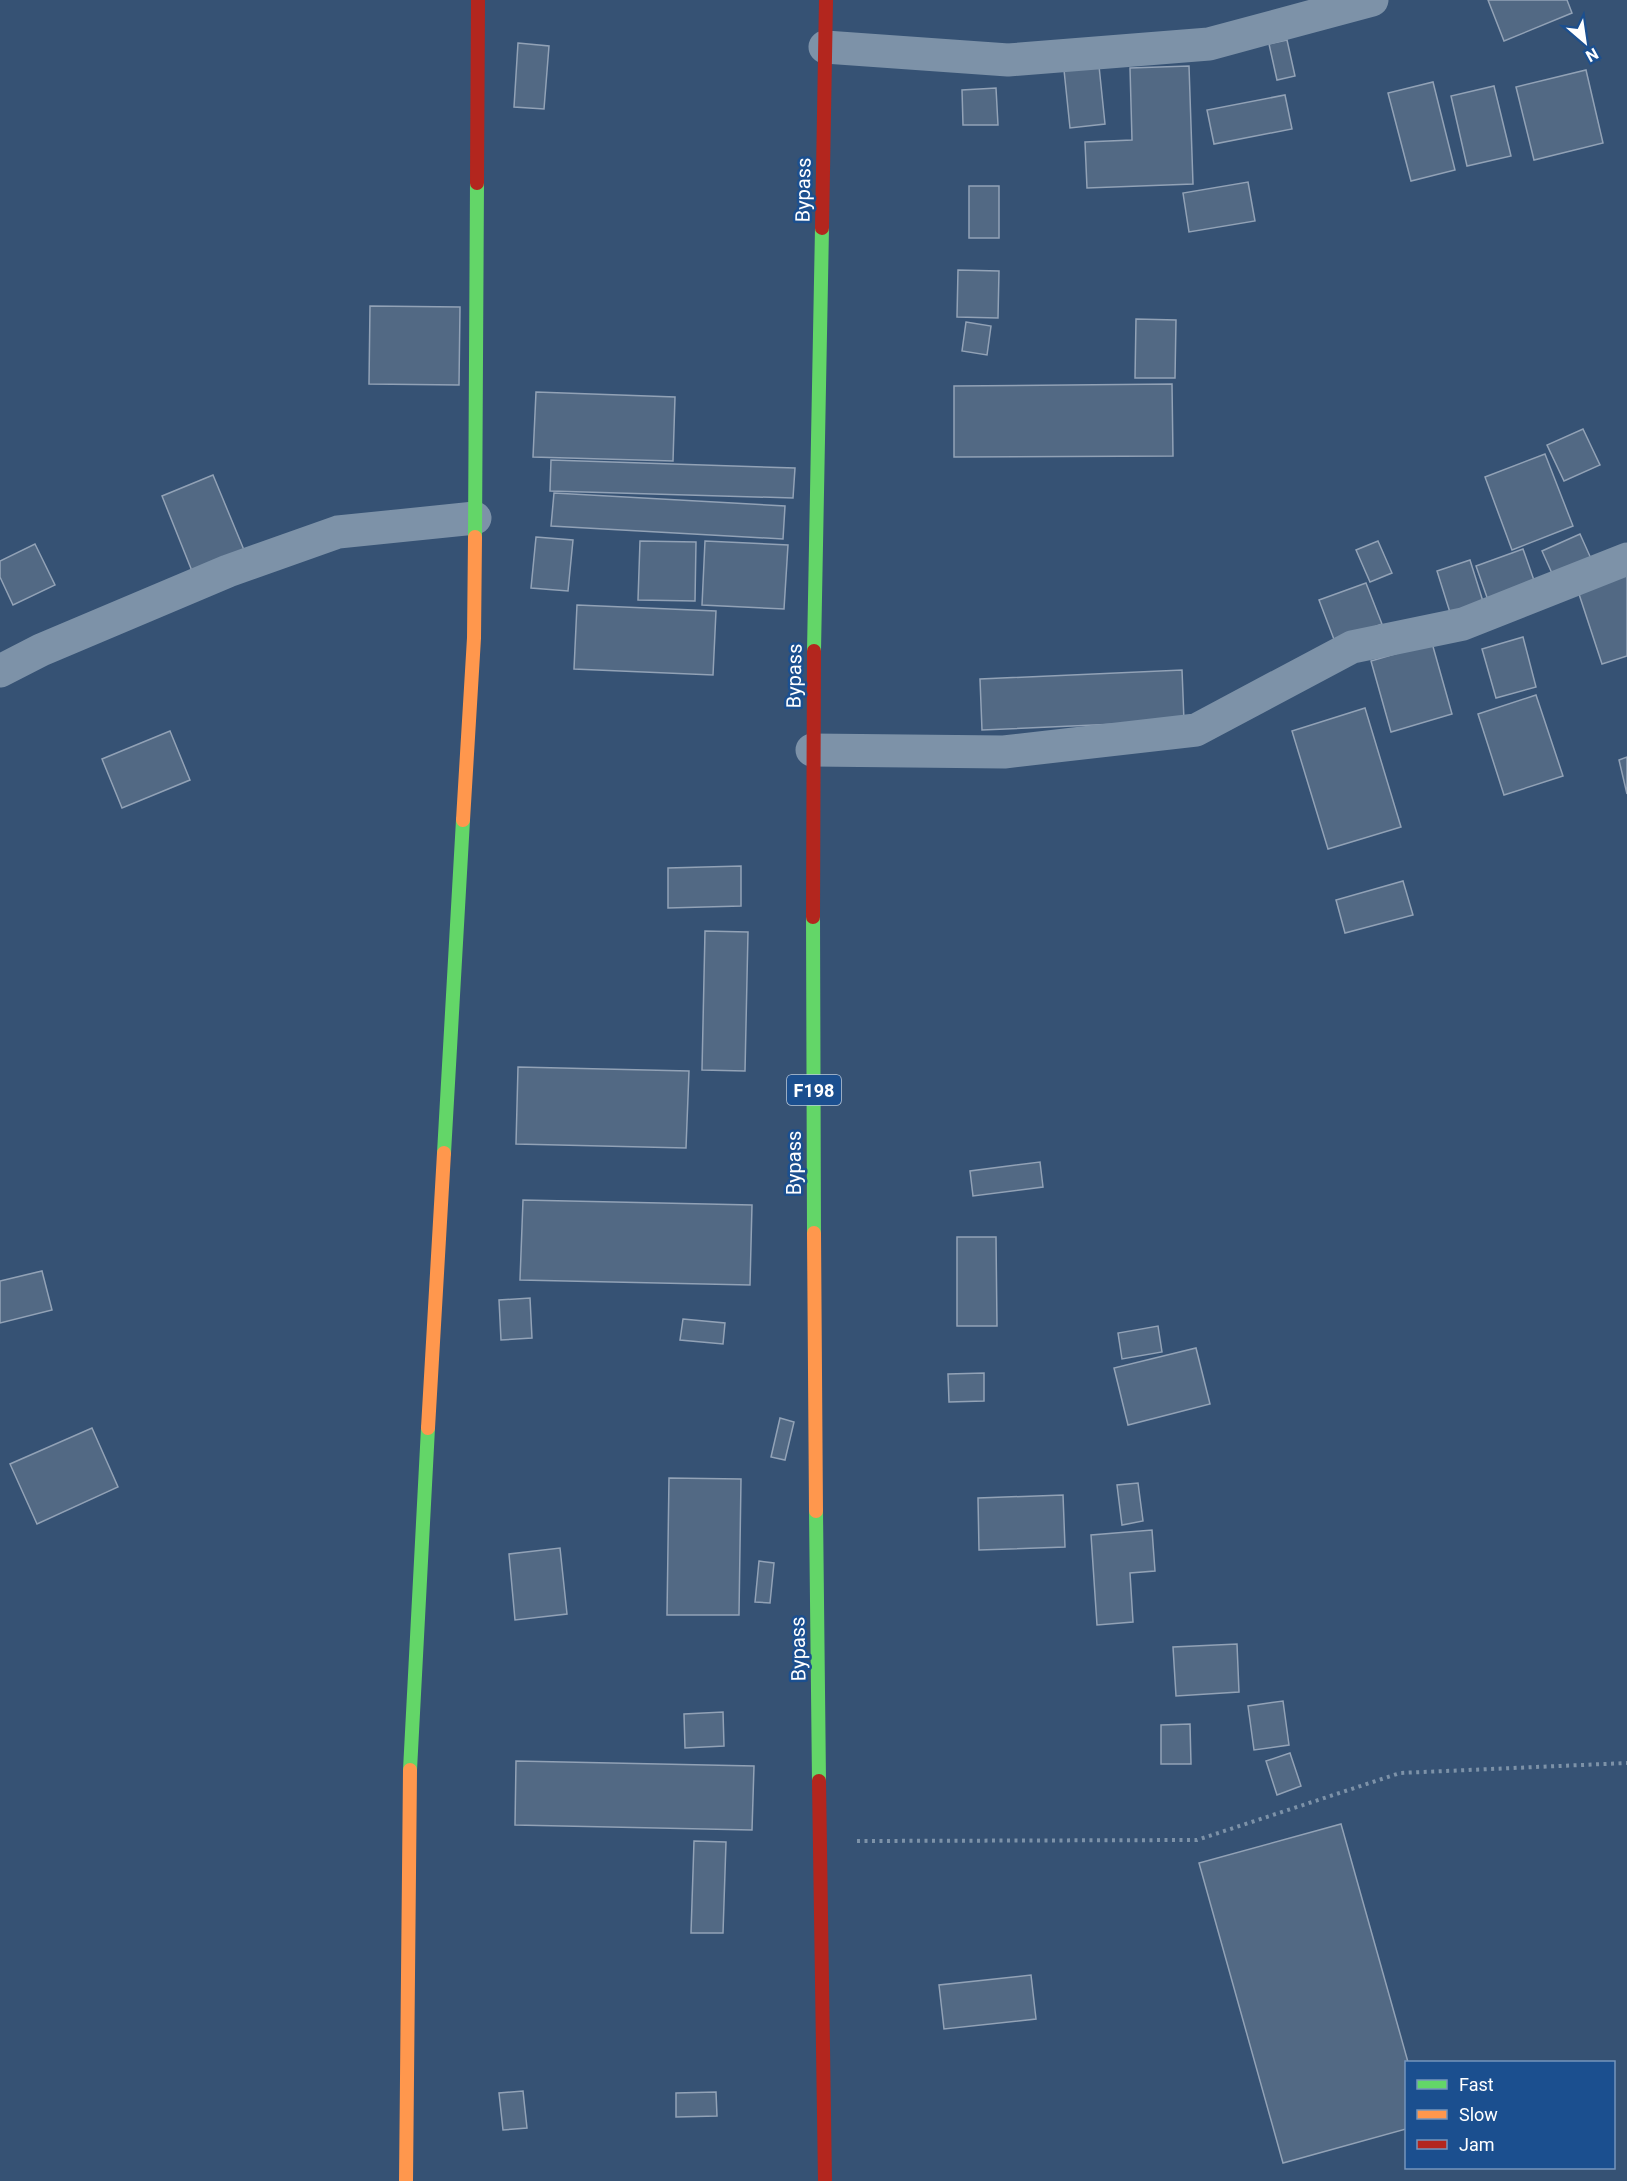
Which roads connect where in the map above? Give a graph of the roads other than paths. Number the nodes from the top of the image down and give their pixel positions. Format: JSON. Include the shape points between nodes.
{"nodes":[{"id":1,"x":478,"y":0,"type":"edge"},
{"id":2,"x":826,"y":0,"type":"edge"},
{"id":3,"x":1372,"y":0,"type":"edge"},
{"id":4,"x":825,"y":47,"type":"junction"},
{"id":5,"x":475,"y":518,"type":"junction"},
{"id":6,"x":1627,"y":559,"type":"edge"},
{"id":7,"x":0,"y":671,"type":"edge"},
{"id":8,"x":812,"y":750,"type":"junction"},
{"id":9,"x":406,"y":2181,"type":"edge"},
{"id":10,"x":825,"y":2181,"type":"edge"}],
"edges":[{"from":1,"to":5,"type":"main road"},
{"from":2,"to":4,"type":"main road","name":"Bypass","number":"F198"},
{"from":3,"to":4,"type":"street","via":[[1209,44],[1008,60]]},
{"from":4,"to":8,"type":"main road","name":"Bypass","number":"F198"},
{"from":5,"to":7,"type":"street","via":[[338,532],[228,571]]},
{"from":5,"to":9,"type":"main road","via":[[474,638],[411,1718]]},
{"from":6,"to":8,"type":"street","via":[[1462,624],[1352,648],[1196,730],[1004,752]]},
{"from":8,"to":10,"type":"main road","name":"Bypass","number":"F198","via":[[816,1581]]}]}
